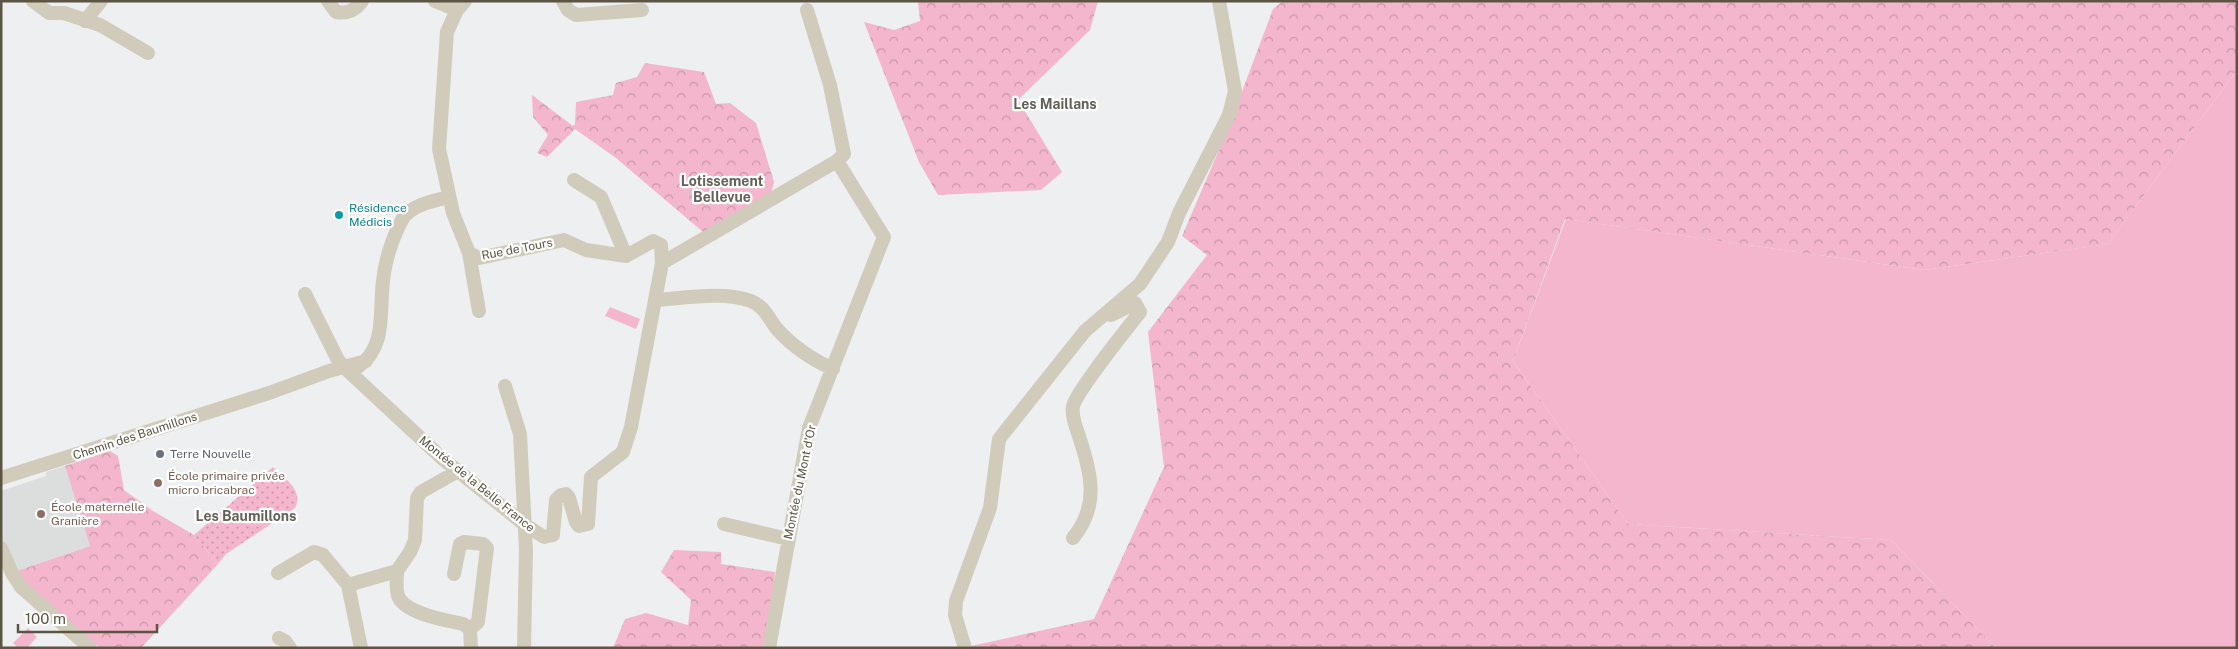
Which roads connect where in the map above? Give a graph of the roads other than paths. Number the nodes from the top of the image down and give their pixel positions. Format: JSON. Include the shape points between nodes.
{"nodes":[{"id":1,"x":33,"y":1,"type":"edge"},
{"id":2,"x":101,"y":1,"type":"edge"},
{"id":3,"x":328,"y":1,"type":"edge"},
{"id":4,"x":362,"y":1,"type":"edge"},
{"id":5,"x":435,"y":1,"type":"edge"},
{"id":6,"x":563,"y":1,"type":"edge"},
{"id":7,"x":1220,"y":1,"type":"edge"},
{"id":8,"x":461,"y":6,"type":"edge"},
{"id":9,"x":642,"y":10,"type":"dead end"},
{"id":10,"x":807,"y":10,"type":"dead end"},
{"id":11,"x":85,"y":21,"type":"junction"},
{"id":12,"x":148,"y":53,"type":"dead end"},
{"id":13,"x":837,"y":161,"type":"junction"},
{"id":14,"x":574,"y":180,"type":"dead end"},
{"id":15,"x":449,"y":197,"type":"junction"},
{"id":16,"x":470,"y":253,"type":"junction"},
{"id":17,"x":626,"y":256,"type":"junction"},
{"id":18,"x":662,"y":263,"type":"junction"},
{"id":19,"x":306,"y":294,"type":"dead end"},
{"id":20,"x":656,"y":300,"type":"junction"},
{"id":21,"x":479,"y":311,"type":"dead end"},
{"id":22,"x":1077,"y":341,"type":"junction"},
{"id":23,"x":833,"y":369,"type":"junction"},
{"id":24,"x":347,"y":370,"type":"junction"},
{"id":25,"x":505,"y":386,"type":"dead end"},
{"id":26,"x":443,"y":459,"type":"junction"},
{"id":27,"x":458,"y":471,"type":"junction"},
{"id":28,"x":1,"y":478,"type":"edge"},
{"id":29,"x":440,"y":480,"type":"junction"},
{"id":30,"x":524,"y":524,"type":"junction"},
{"id":31,"x":724,"y":524,"type":"dead end"},
{"id":32,"x":1073,"y":538,"type":"dead end"},
{"id":33,"x":788,"y":539,"type":"junction"},
{"id":34,"x":1,"y":548,"type":"edge"},
{"id":35,"x":397,"y":571,"type":"junction"},
{"id":36,"x":278,"y":572,"type":"dead end"},
{"id":37,"x":454,"y":574,"type":"dead end"},
{"id":38,"x":348,"y":585,"type":"junction"},
{"id":39,"x":470,"y":629,"type":"junction"},
{"id":40,"x":278,"y":638,"type":"dead end"},
{"id":41,"x":90,"y":648,"type":"edge"},
{"id":42,"x":290,"y":648,"type":"edge"},
{"id":43,"x":361,"y":648,"type":"edge"},
{"id":44,"x":471,"y":648,"type":"edge"},
{"id":45,"x":524,"y":648,"type":"edge"},
{"id":46,"x":769,"y":648,"type":"edge"},
{"id":47,"x":965,"y":648,"type":"edge"}],
"edges":[{"from":1,"to":11,"type":"street","via":[[49,12],[64,13]]},
{"from":2,"to":11,"type":"street"},
{"from":3,"to":4,"type":"street","via":[[336,12],[345,14]]},
{"from":5,"to":8,"type":"street"},
{"from":6,"to":9,"type":"street","via":[[576,15]]},
{"from":7,"to":22,"type":"street","via":[[1235,91],[1230,115],[1163,249],[1140,284]]},
{"from":8,"to":15,"type":"street","name":"Rue de Tours","via":[[447,32],[439,149]]},
{"from":10,"to":13,"type":"street","via":[[830,85],[843,148],[844,154]]},
{"from":11,"to":12,"type":"street","via":[[100,25]]},
{"from":13,"to":18,"type":"street"},
{"from":13,"to":23,"type":"street","name":"Montée du Mont d'Or","via":[[884,238]]},
{"from":14,"to":17,"type":"street","via":[[601,197]]},
{"from":15,"to":16,"type":"street","name":"Rue de Tours"},
{"from":15,"to":24,"type":"street","name":"Chemin des Baumillons","via":[[408,212],[400,224],[384,269],[380,334],[376,347],[366,361]]},
{"from":16,"to":17,"type":"street","name":"Rue de Tours","via":[[479,258],[564,240],[586,250]]},
{"from":16,"to":21,"type":"street"},
{"from":17,"to":18,"type":"street","via":[[653,240],[661,246]]},
{"from":18,"to":20,"type":"street","name":"Montée de la Belle France"},
{"from":19,"to":24,"type":"street","name":"Montée de la Belle France","via":[[338,360]]},
{"from":20,"to":23,"type":"street","via":[[735,296],[753,302],[765,310],[776,328],[802,353]]},
{"from":20,"to":30,"type":"street","name":"Montée de la Belle France","via":[[631,428],[623,452],[591,477],[588,524],[580,526],[576,522],[566,494],[556,500],[553,534],[544,537]]},
{"from":22,"to":32,"type":"street","via":[[1111,315],[1135,303],[1140,312],[1073,406],[1092,494],[1083,525]]},
{"from":22,"to":47,"type":"street","via":[[999,439],[990,508],[956,601],[956,622]]},
{"from":23,"to":33,"type":"street","name":"Montée du Mont d'Or","via":[[809,428]]},
{"from":24,"to":26,"type":"street","name":"Montée de la Belle France"},
{"from":24,"to":28,"type":"street","name":"Chemin des Baumillons"},
{"from":25,"to":30,"type":"street","via":[[520,434]]},
{"from":26,"to":27,"type":"street","name":"Montée de la Belle France"},
{"from":26,"to":29,"type":"street"},
{"from":27,"to":29,"type":"street"},
{"from":27,"to":30,"type":"street","name":"Montée de la Belle France"},
{"from":29,"to":35,"type":"street","via":[[417,498],[415,540]]},
{"from":30,"to":45,"type":"street"},
{"from":31,"to":33,"type":"street"},
{"from":33,"to":46,"type":"street","name":"Montée du Mont d'Or"},
{"from":34,"to":41,"type":"street","via":[[21,587]]},
{"from":35,"to":38,"type":"street"},
{"from":35,"to":39,"type":"street","via":[[399,598],[408,608]]},
{"from":36,"to":38,"type":"street","via":[[314,552],[323,555]]},
{"from":37,"to":39,"type":"street","via":[[460,544],[483,544],[487,548],[478,622]]},
{"from":38,"to":43,"type":"street"},
{"from":39,"to":44,"type":"street"},
{"from":40,"to":42,"type":"street","via":[[286,641]]}]}
